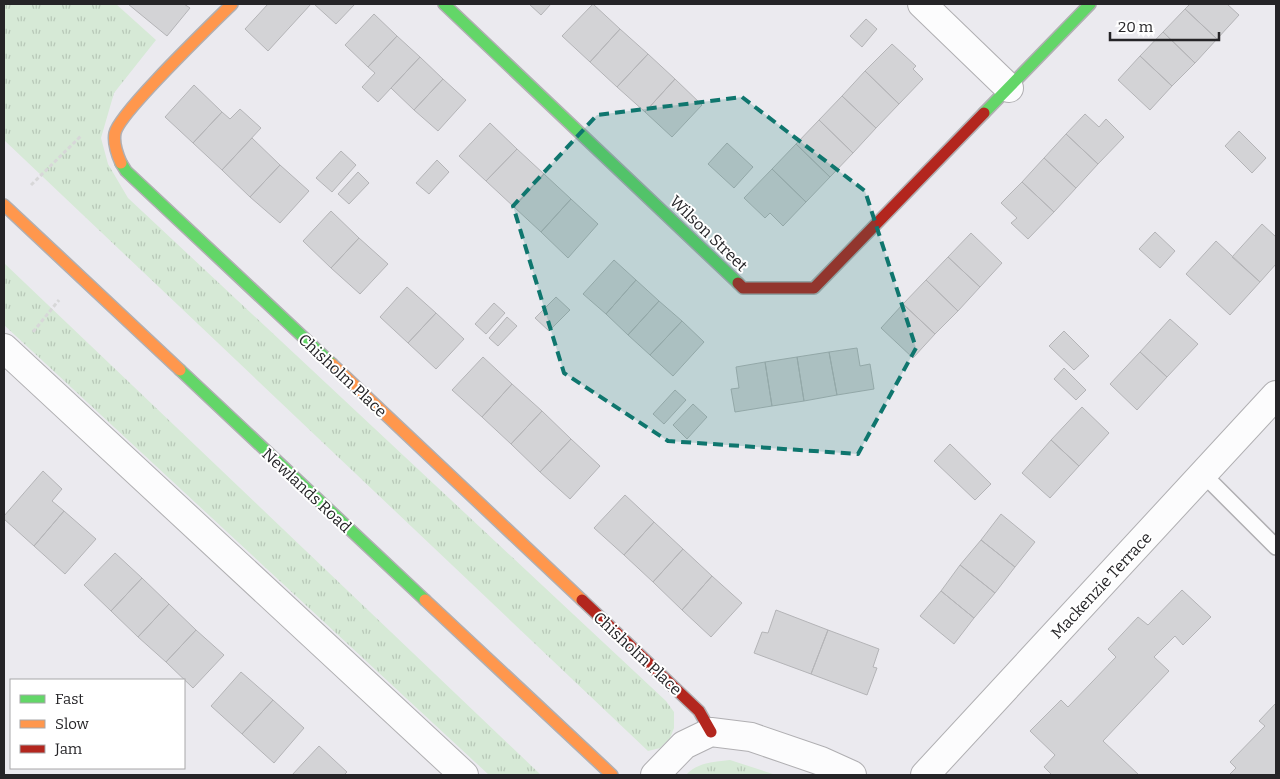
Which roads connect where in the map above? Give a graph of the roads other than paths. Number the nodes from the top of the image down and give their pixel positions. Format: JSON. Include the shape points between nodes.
{"nodes":[{"id":1,"x":232,"y":4,"type":"edge"},
{"id":2,"x":444,"y":4,"type":"edge"},
{"id":3,"x":922,"y":4,"type":"edge"},
{"id":4,"x":1090,"y":4,"type":"edge"},
{"id":5,"x":1009,"y":88,"type":"junction"},
{"id":6,"x":6,"y":206,"type":"edge"},
{"id":7,"x":8,"y":352,"type":"edge"},
{"id":8,"x":1276,"y":395,"type":"edge"},
{"id":9,"x":1204,"y":474,"type":"junction"},
{"id":10,"x":1276,"y":547,"type":"edge"},
{"id":11,"x":711,"y":732,"type":"junction"},
{"id":12,"x":464,"y":775,"type":"edge"},
{"id":13,"x":612,"y":775,"type":"edge"},
{"id":14,"x":654,"y":775,"type":"edge"},
{"id":15,"x":852,"y":775,"type":"edge"},
{"id":16,"x":926,"y":775,"type":"edge"}],
"edges":[{"from":1,"to":11,"type":"street","name":"Chisholm Place","via":[[130,109],[115,132],[116,153],[126,171],[699,711]]},
{"from":2,"to":5,"type":"street","name":"Wilson Street","via":[[743,288],[814,288]]},
{"from":3,"to":5,"type":"street"},
{"from":4,"to":5,"type":"street","name":"Wilson Street"},
{"from":6,"to":13,"type":"street","name":"Newlands Road"},
{"from":7,"to":12,"type":"street"},
{"from":8,"to":9,"type":"street","name":"Mackenzie Terrace"},
{"from":9,"to":10,"type":"lane"},
{"from":9,"to":16,"type":"street","name":"Mackenzie Terrace"},
{"from":11,"to":14,"type":"street","via":[[684,745]]},
{"from":11,"to":15,"type":"street","via":[[751,737]]}]}
